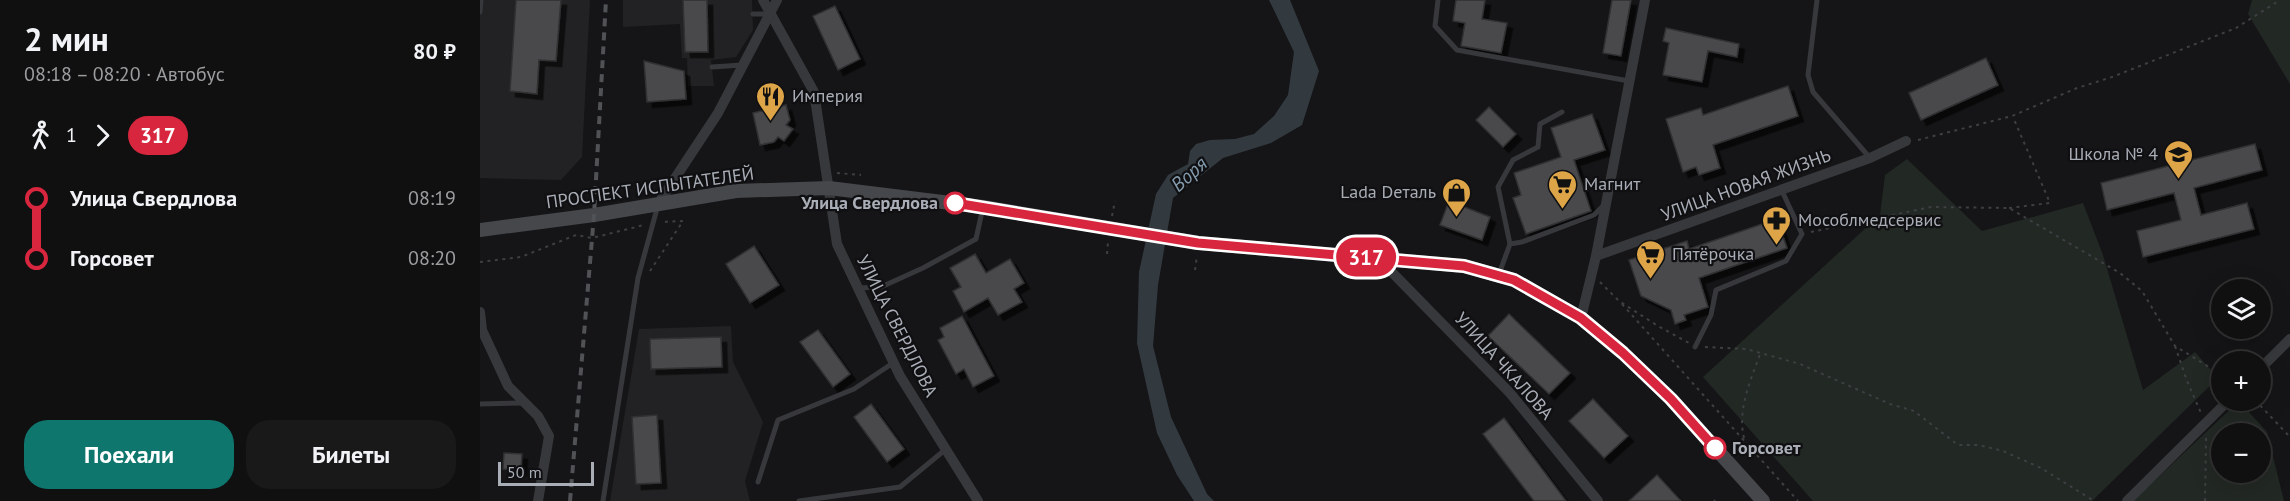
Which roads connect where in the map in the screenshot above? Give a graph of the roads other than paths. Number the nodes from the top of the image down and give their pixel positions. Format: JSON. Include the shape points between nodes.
{"nodes":[{"id":1,"x":763,"y":0,"type":"edge"},
{"id":2,"x":777,"y":0,"type":"edge"},
{"id":3,"x":1438,"y":0,"type":"edge"},
{"id":4,"x":1645,"y":0,"type":"edge"},
{"id":5,"x":1817,"y":0,"type":"edge"},
{"id":6,"x":481,"y":1,"type":"edge"},
{"id":7,"x":480,"y":12,"type":"edge"},
{"id":8,"x":753,"y":14,"type":"dead end"},
{"id":9,"x":771,"y":14,"type":"junction"},
{"id":10,"x":743,"y":65,"type":"junction"},
{"id":11,"x":712,"y":67,"type":"dead end"},
{"id":12,"x":1629,"y":81,"type":"junction"},
{"id":13,"x":1562,"y":112,"type":"dead end"},
{"id":14,"x":1906,"y":141,"type":"road end"},
{"id":15,"x":1870,"y":158,"type":"junction"},
{"id":16,"x":829,"y":188,"type":"junction"},
{"id":17,"x":1782,"y":191,"type":"junction"},
{"id":18,"x":1606,"y":203,"type":"junction"},
{"id":19,"x":658,"y":204,"type":"junction"},
{"id":20,"x":983,"y":207,"type":"junction"},
{"id":21,"x":480,"y":230,"type":"edge"},
{"id":22,"x":1510,"y":243,"type":"junction"},
{"id":23,"x":1596,"y":256,"type":"junction"},
{"id":24,"x":1379,"y":259,"type":"junction"},
{"id":25,"x":1498,"y":276,"type":"junction"},
{"id":26,"x":858,"y":288,"type":"junction"},
{"id":27,"x":480,"y":312,"type":"edge"},
{"id":28,"x":1581,"y":318,"type":"junction"},
{"id":29,"x":2290,"y":339,"type":"edge"},
{"id":30,"x":1695,"y":347,"type":"road end"},
{"id":31,"x":2271,"y":358,"type":"edge"},
{"id":32,"x":893,"y":363,"type":"junction"},
{"id":33,"x":525,"y":403,"type":"junction"},
{"id":34,"x":480,"y":404,"type":"edge"},
{"id":35,"x":2218,"y":411,"type":"edge"},
{"id":36,"x":946,"y":449,"type":"junction"},
{"id":37,"x":758,"y":482,"type":"dead end"},
{"id":38,"x":538,"y":501,"type":"edge"},
{"id":39,"x":603,"y":501,"type":"edge"},
{"id":40,"x":800,"y":501,"type":"edge"},
{"id":41,"x":978,"y":501,"type":"edge"},
{"id":42,"x":1598,"y":501,"type":"edge"},
{"id":43,"x":1762,"y":501,"type":"edge"},
{"id":44,"x":2127,"y":501,"type":"edge"}],
"edges":[{"from":1,"to":9,"type":"street","name":"УЛИЦА СВЕРДЛОВА"},
{"from":2,"to":9,"type":"street"},
{"from":3,"to":12,"type":"lane","via":[[1435,26],[1457,50]]},
{"from":4,"to":12,"type":"street"},
{"from":5,"to":15,"type":"lane","via":[[1809,84]]},
{"from":6,"to":7,"type":"lane"},
{"from":8,"to":9,"type":"lane"},
{"from":9,"to":10,"type":"street"},
{"from":9,"to":16,"type":"street","name":"УЛИЦА СВЕРДЛОВА","via":[[814,92]]},
{"from":10,"to":11,"type":"lane"},
{"from":10,"to":19,"type":"street","via":[[718,112]]},
{"from":12,"to":18,"type":"street"},
{"from":13,"to":22,"type":"lane","via":[[1540,124],[1538,147],[1513,160],[1498,186]]},
{"from":14,"to":15,"type":"street","name":"УЛИЦА НОВАЯ ЖИЗНЬ"},
{"from":15,"to":17,"type":"street","name":"УЛИЦА НОВАЯ ЖИЗНЬ"},
{"from":16,"to":19,"type":"main road","name":"ПРОСПЕКТ ИСПЫТАТЕЛЕЙ","via":[[736,191]]},
{"from":16,"to":20,"type":"main road","name":"ПРОСПЕКТ ИСПЫТАТЕЛЕЙ"},
{"from":16,"to":26,"type":"street","name":"УЛИЦА СВЕРДЛОВА","via":[[837,244]]},
{"from":17,"to":23,"type":"street","name":"УЛИЦА НОВАЯ ЖИЗНЬ"},
{"from":17,"to":30,"type":"lane","via":[[1802,234],[1786,261],[1716,290],[1711,315]]},
{"from":18,"to":22,"type":"lane","via":[[1594,215]]},
{"from":18,"to":23,"type":"street"},
{"from":19,"to":21,"type":"main road","name":"ПРОСПЕКТ ИСПЫТАТЕЛЕЙ"},
{"from":19,"to":39,"type":"lane","via":[[639,278]]},
{"from":20,"to":24,"type":"main road","name":"ПРОСПЕКТ ИСПЫТАТЕЛЕЙ","via":[[1198,243]]},
{"from":20,"to":26,"type":"lane","via":[[976,239],[881,287]]},
{"from":22,"to":25,"type":"lane"},
{"from":23,"to":28,"type":"street"},
{"from":24,"to":25,"type":"main road","name":"ПРОСПЕКТ ИСПЫТАТЕЛЕЙ","via":[[1464,266]]},
{"from":24,"to":42,"type":"street","name":"УЛИЦА ЧКАЛОВА","via":[[1510,393]]},
{"from":25,"to":28,"type":"main road","name":"ПРОСПЕКТ ИСПЫТАТЕЛЕЙ","via":[[1514,280]]},
{"from":26,"to":32,"type":"street","name":"УЛИЦА СВЕРДЛОВА"},
{"from":27,"to":33,"type":"street","via":[[482,330],[508,386]]},
{"from":28,"to":43,"type":"main road","name":"ПРОСПЕКТ ИСПЫТАТЕЛЕЙ","via":[[1671,399]]},
{"from":29,"to":31,"type":"street"},
{"from":32,"to":36,"type":"street","name":"УЛИЦА СВЕРДЛОВА"},
{"from":32,"to":37,"type":"lane","via":[[854,389],[778,420]]},
{"from":33,"to":34,"type":"lane"},
{"from":33,"to":38,"type":"street","via":[[549,436]]},
{"from":35,"to":44,"type":"street"},
{"from":36,"to":40,"type":"lane","via":[[900,487]]},
{"from":36,"to":41,"type":"street","name":"УЛИЦА СВЕРДЛОВА"}]}
